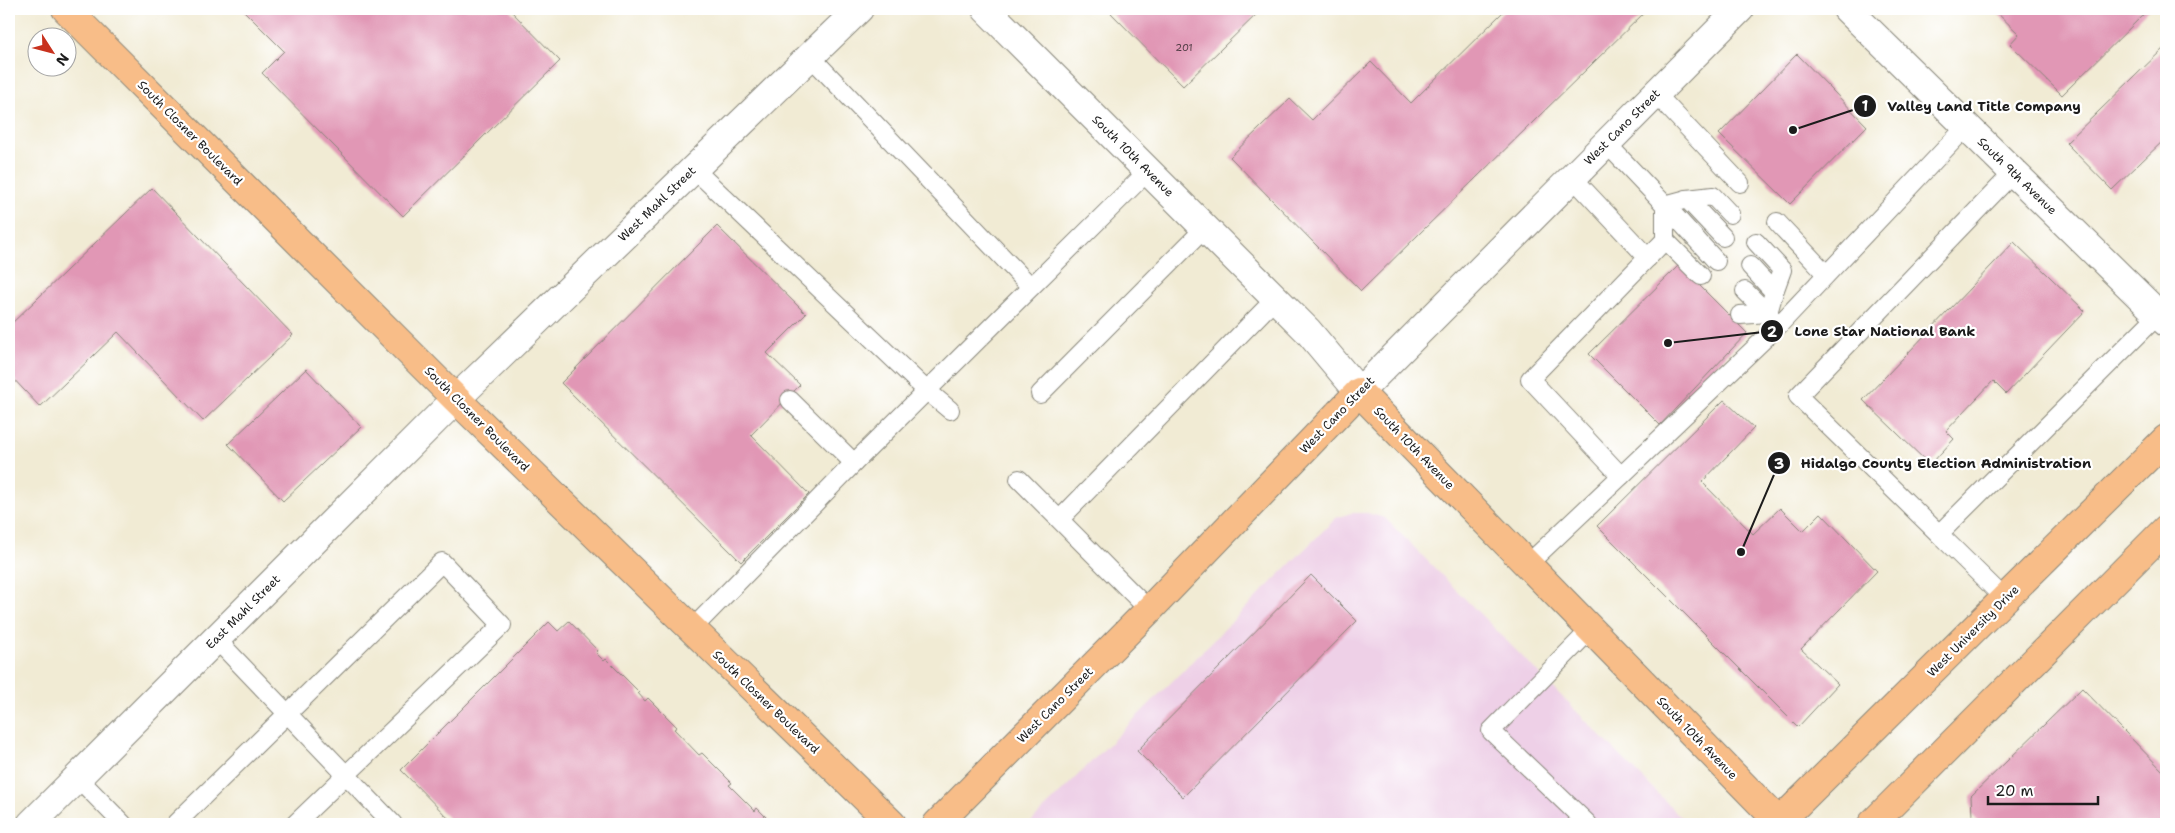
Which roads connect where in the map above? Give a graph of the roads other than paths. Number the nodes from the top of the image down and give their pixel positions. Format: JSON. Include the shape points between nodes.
{"nodes":[{"id":1,"x":66,"y":9,"type":"edge"},
{"id":2,"x":859,"y":9,"type":"edge"},
{"id":3,"x":986,"y":9,"type":"edge"},
{"id":4,"x":1740,"y":9,"type":"edge"},
{"id":5,"x":1847,"y":9,"type":"edge"},
{"id":6,"x":810,"y":56,"type":"junction"},
{"id":7,"x":1656,"y":94,"type":"junction"},
{"id":8,"x":1966,"y":127,"type":"junction"},
{"id":9,"x":1606,"y":143,"type":"junction"},
{"id":10,"x":694,"y":169,"type":"junction"},
{"id":11,"x":1148,"y":171,"type":"junction"},
{"id":12,"x":2014,"y":172,"type":"junction"},
{"id":13,"x":1572,"y":177,"type":"junction"},
{"id":14,"x":1713,"y":196,"type":"junction"},
{"id":15,"x":1687,"y":199,"type":"junction"},
{"id":16,"x":1666,"y":205,"type":"junction"},
{"id":17,"x":1730,"y":214,"type":"dead end"},
{"id":18,"x":1777,"y":222,"type":"dead end"},
{"id":19,"x":1205,"y":228,"type":"junction"},
{"id":20,"x":1723,"y":237,"type":"dead end"},
{"id":21,"x":1666,"y":240,"type":"junction"},
{"id":22,"x":1756,"y":242,"type":"dead end"},
{"id":23,"x":1648,"y":258,"type":"junction"},
{"id":24,"x":1716,"y":261,"type":"dead end"},
{"id":25,"x":1750,"y":266,"type":"dead end"},
{"id":26,"x":1826,"y":274,"type":"junction"},
{"id":27,"x":1701,"y":276,"type":"dead end"},
{"id":28,"x":1031,"y":287,"type":"junction"},
{"id":29,"x":1745,"y":291,"type":"dead end"},
{"id":30,"x":1774,"y":292,"type":"junction"},
{"id":31,"x":1276,"y":298,"type":"junction"},
{"id":32,"x":1740,"y":315,"type":"dead end"},
{"id":33,"x":2163,"y":318,"type":"edge"},
{"id":34,"x":1773,"y":319,"type":"junction"},
{"id":35,"x":926,"y":390,"type":"junction"},
{"id":36,"x":1359,"y":392,"type":"junction"},
{"id":37,"x":1040,"y":394,"type":"dead end"},
{"id":38,"x":456,"y":399,"type":"junction"},
{"id":39,"x":790,"y":400,"type":"dead end"},
{"id":40,"x":950,"y":410,"type":"dead end"},
{"id":41,"x":2166,"y":439,"type":"edge"},
{"id":42,"x":854,"y":463,"type":"junction"},
{"id":43,"x":1621,"y":476,"type":"junction"},
{"id":44,"x":1019,"y":479,"type":"dead end"},
{"id":45,"x":1060,"y":519,"type":"junction"},
{"id":46,"x":2166,"y":529,"type":"edge"},
{"id":47,"x":1939,"y":534,"type":"junction"},
{"id":48,"x":1528,"y":564,"type":"junction"},
{"id":49,"x":2005,"y":599,"type":"junction"},
{"id":50,"x":1149,"y":610,"type":"junction"},
{"id":51,"x":692,"y":629,"type":"junction"},
{"id":52,"x":1591,"y":629,"type":"junction"},
{"id":53,"x":216,"y":639,"type":"junction"},
{"id":54,"x":287,"y":714,"type":"junction"},
{"id":55,"x":346,"y":773,"type":"junction"},
{"id":56,"x":77,"y":778,"type":"junction"},
{"id":57,"x":1780,"y":823,"type":"edge"},
{"id":58,"x":31,"y":824,"type":"edge"},
{"id":59,"x":124,"y":824,"type":"edge"},
{"id":60,"x":175,"y":824,"type":"edge"},
{"id":61,"x":295,"y":824,"type":"edge"},
{"id":62,"x":394,"y":824,"type":"edge"},
{"id":63,"x":892,"y":824,"type":"edge"},
{"id":64,"x":938,"y":824,"type":"edge"},
{"id":65,"x":1588,"y":824,"type":"edge"},
{"id":66,"x":1872,"y":824,"type":"edge"}],
"edges":[{"from":1,"to":38,"type":"main road","name":"South Closner Boulevard"},
{"from":2,"to":6,"type":"street","name":"West Mahl Street"},
{"from":3,"to":11,"type":"street","name":"South 10th Avenue"},
{"from":4,"to":7,"type":"street","name":"West Cano Street"},
{"from":5,"to":8,"type":"street","name":"South 9th Avenue"},
{"from":6,"to":10,"type":"street","name":"West Mahl Street"},
{"from":6,"to":28,"type":"lane"},
{"from":7,"to":9,"type":"street","name":"West Cano Street"},
{"from":7,"to":14,"type":"lane","via":[[1737,180]]},
{"from":8,"to":12,"type":"street","name":"South 9th Avenue"},
{"from":8,"to":26,"type":"lane"},
{"from":9,"to":13,"type":"street","name":"West Cano Street"},
{"from":9,"to":16,"type":"lane"},
{"from":10,"to":35,"type":"lane"},
{"from":10,"to":38,"type":"street","name":"West Mahl Street"},
{"from":11,"to":19,"type":"street","name":"South 10th Avenue"},
{"from":11,"to":28,"type":"lane"},
{"from":12,"to":33,"type":"street","name":"South 9th Avenue"},
{"from":12,"to":47,"type":"lane","via":[[1798,396]]},
{"from":13,"to":23,"type":"lane"},
{"from":13,"to":36,"type":"street","name":"West Cano Street"},
{"from":14,"to":15,"type":"lane"},
{"from":14,"to":17,"type":"lane"},
{"from":15,"to":16,"type":"lane"},
{"from":15,"to":20,"type":"lane"},
{"from":16,"to":21,"type":"lane"},
{"from":16,"to":24,"type":"lane"},
{"from":18,"to":26,"type":"lane"},
{"from":19,"to":31,"type":"street","name":"South 10th Avenue"},
{"from":19,"to":37,"type":"lane"},
{"from":21,"to":23,"type":"lane"},
{"from":21,"to":27,"type":"lane"},
{"from":22,"to":30,"type":"lane","via":[[1782,270]]},
{"from":23,"to":43,"type":"lane","via":[[1530,379]]},
{"from":25,"to":30,"type":"lane"},
{"from":26,"to":34,"type":"lane"},
{"from":28,"to":35,"type":"lane"},
{"from":29,"to":34,"type":"lane"},
{"from":30,"to":34,"type":"lane"},
{"from":31,"to":36,"type":"street","name":"South 10th Avenue"},
{"from":31,"to":45,"type":"lane"},
{"from":32,"to":34,"type":"lane"},
{"from":33,"to":47,"type":"lane"},
{"from":34,"to":43,"type":"lane"},
{"from":35,"to":40,"type":"lane"},
{"from":35,"to":42,"type":"lane"},
{"from":36,"to":48,"type":"main road","name":"South 10th Avenue"},
{"from":36,"to":50,"type":"main road","name":"West Cano Street"},
{"from":38,"to":51,"type":"main road","name":"South Closner Boulevard"},
{"from":38,"to":53,"type":"street","name":"East Mahl Street"},
{"from":39,"to":42,"type":"lane"},
{"from":41,"to":49,"type":"main road","name":"West University Drive"},
{"from":42,"to":51,"type":"lane"},
{"from":43,"to":48,"type":"lane"},
{"from":44,"to":45,"type":"lane"},
{"from":45,"to":50,"type":"lane"},
{"from":46,"to":66,"type":"main road"},
{"from":47,"to":49,"type":"lane"},
{"from":48,"to":52,"type":"main road","name":"South 10th Avenue"},
{"from":49,"to":57,"type":"main road","name":"West University Drive"},
{"from":50,"to":64,"type":"main road","name":"West Cano Street"},
{"from":51,"to":63,"type":"main road","name":"South Closner Boulevard"},
{"from":52,"to":57,"type":"main road","name":"South 10th Avenue"},
{"from":52,"to":65,"type":"lane","via":[[1491,731]]},
{"from":53,"to":54,"type":"lane"},
{"from":53,"to":56,"type":"street","name":"East Mahl Street"},
{"from":54,"to":55,"type":"lane"},
{"from":54,"to":55,"type":"lane","via":[[442,562],[502,624]]},
{"from":54,"to":60,"type":"lane"},
{"from":55,"to":61,"type":"lane"},
{"from":55,"to":62,"type":"lane"},
{"from":56,"to":58,"type":"street","name":"East Mahl Street"},
{"from":56,"to":59,"type":"lane"}]}
